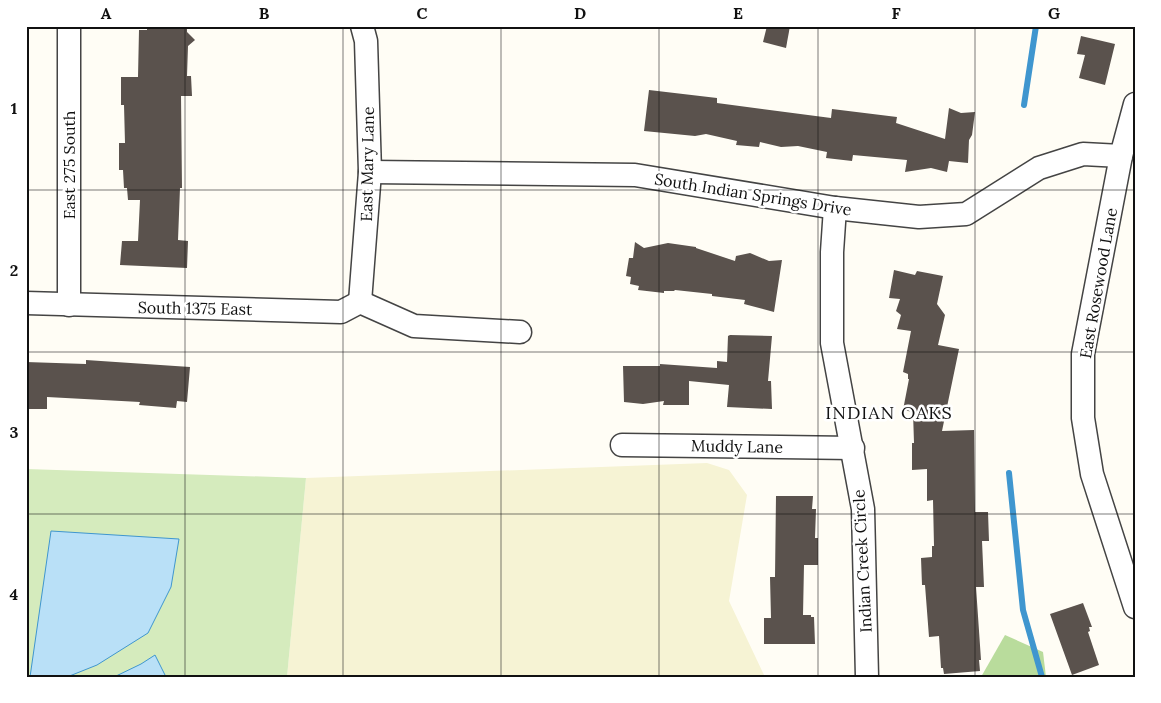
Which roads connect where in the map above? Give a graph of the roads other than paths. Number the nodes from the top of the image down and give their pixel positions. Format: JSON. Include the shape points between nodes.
{"nodes":[{"id":1,"x":69,"y":26,"type":"edge"},
{"id":2,"x":362,"y":26,"type":"edge"},
{"id":3,"x":1135,"y":104,"type":"edge"},
{"id":4,"x":1121,"y":156,"type":"junction"},
{"id":5,"x":370,"y":172,"type":"junction"},
{"id":6,"x":835,"y":208,"type":"junction"},
{"id":7,"x":360,"y":302,"type":"junction"},
{"id":8,"x":26,"y":303,"type":"edge"},
{"id":9,"x":69,"y":305,"type":"junction"},
{"id":10,"x":520,"y":332,"type":"dead end"},
{"id":11,"x":622,"y":445,"type":"dead end"},
{"id":12,"x":853,"y":448,"type":"junction"},
{"id":13,"x":1135,"y":607,"type":"edge"},
{"id":14,"x":867,"y":677,"type":"edge"}],
"edges":[{"from":1,"to":9,"type":"street","name":"East 275 South"},
{"from":2,"to":5,"type":"street","name":"East Mary Lane","via":[[366,41]]},
{"from":3,"to":4,"type":"street","name":"East Rosewood Lane"},
{"from":4,"to":6,"type":"street","name":"South Indian Springs Drive","via":[[1084,154],[1039,168],[966,214],[919,217]]},
{"from":4,"to":13,"type":"street","name":"East Rosewood Lane","via":[[1083,354],[1082,418],[1092,474]]},
{"from":5,"to":6,"type":"street","name":"South Indian Springs Drive","via":[[635,175]]},
{"from":5,"to":7,"type":"street","name":"East Mary Lane"},
{"from":6,"to":12,"type":"street","name":"Indian Creek Circle","via":[[832,343]]},
{"from":7,"to":9,"type":"street","name":"South 1375 East","via":[[341,312]]},
{"from":7,"to":10,"type":"street","via":[[414,326]]},
{"from":8,"to":9,"type":"street","name":"South 1375 East"},
{"from":11,"to":12,"type":"street","name":"Muddy Lane"},
{"from":12,"to":14,"type":"street","name":"Indian Creek Circle","via":[[862,508]]}]}
